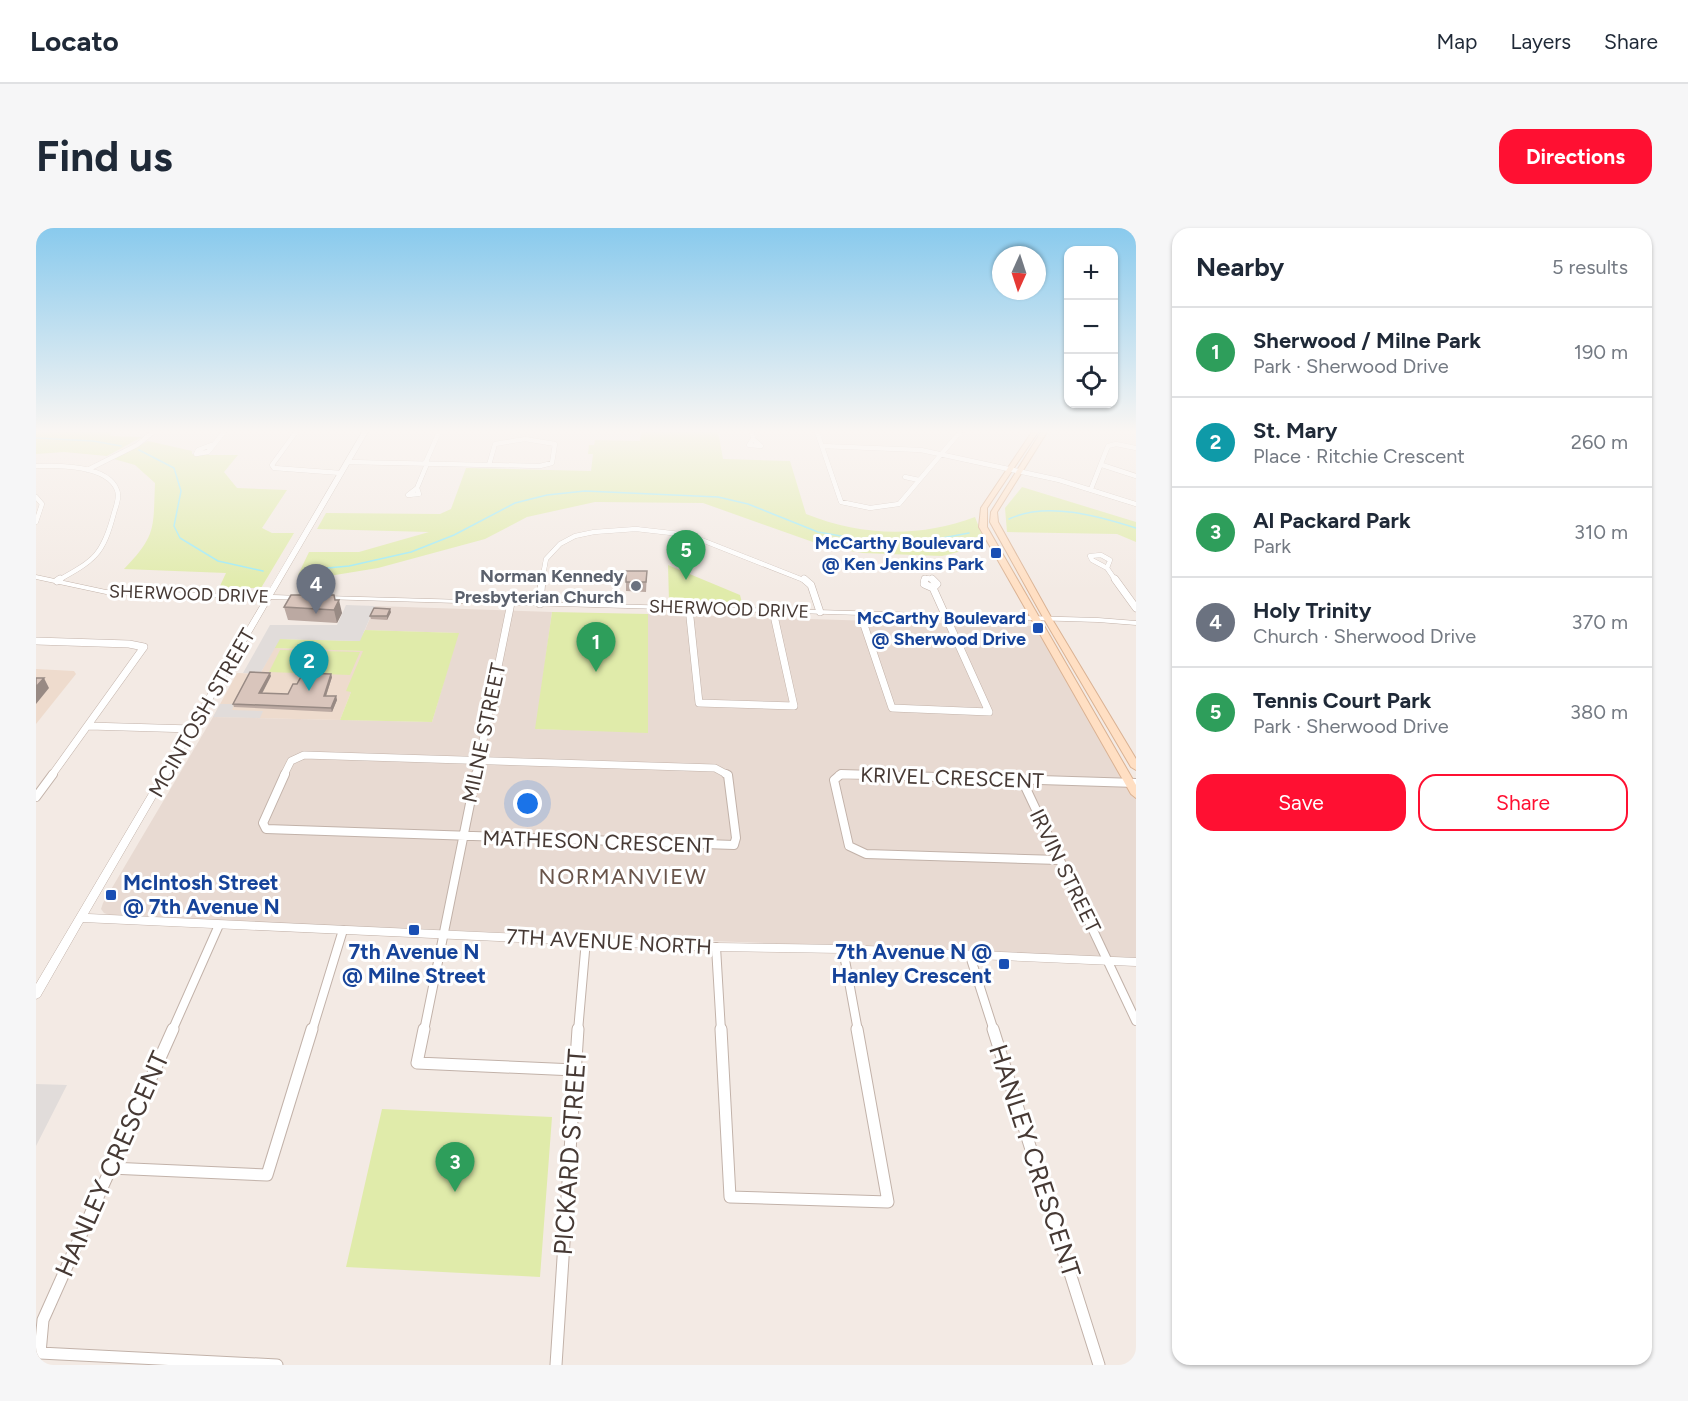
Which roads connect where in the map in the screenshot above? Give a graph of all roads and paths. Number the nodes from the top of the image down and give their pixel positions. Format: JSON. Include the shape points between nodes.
{"nodes":[{"id":1,"x":113,"y":485,"type":"edge"},
{"id":2,"x":334,"y":485,"type":"edge"},
{"id":3,"x":418,"y":485,"type":"edge"},
{"id":4,"x":835,"y":485,"type":"edge"},
{"id":5,"x":915,"y":485,"type":"edge"},
{"id":6,"x":998,"y":485,"type":"edge"},
{"id":7,"x":1010,"y":485,"type":"edge"},
{"id":8,"x":1075,"y":485,"type":"edge"},
{"id":9,"x":1093,"y":485,"type":"edge"},
{"id":10,"x":417,"y":488,"type":"dead end"},
{"id":11,"x":1091,"y":489,"type":"junction"},
{"id":12,"x":36,"y":497,"type":"edge"},
{"id":13,"x":1136,"y":504,"type":"edge"},
{"id":14,"x":38,"y":512,"type":"edge"},
{"id":15,"x":36,"y":522,"type":"edge"},
{"id":16,"x":1107,"y":568,"type":"dead end"},
{"id":17,"x":36,"y":577,"type":"edge"},
{"id":18,"x":57,"y":581,"type":"junction"},
{"id":19,"x":933,"y":588,"type":"dead end"},
{"id":20,"x":269,"y":597,"type":"junction"},
{"id":21,"x":511,"y":603,"type":"junction"},
{"id":22,"x":540,"y":604,"type":"junction"},
{"id":23,"x":689,"y":608,"type":"junction"},
{"id":24,"x":1136,"y":608,"type":"edge"},
{"id":25,"x":773,"y":611,"type":"junction"},
{"id":26,"x":820,"y":612,"type":"junction"},
{"id":27,"x":860,"y":613,"type":"junction"},
{"id":28,"x":945,"y":616,"type":"junction"},
{"id":29,"x":1035,"y":619,"type":"junction"},
{"id":30,"x":1048,"y":619,"type":"junction"},
{"id":31,"x":1136,"y":623,"type":"edge"},
{"id":32,"x":36,"y":641,"type":"edge"},
{"id":33,"x":88,"y":726,"type":"junction"},
{"id":34,"x":192,"y":729,"type":"junction"},
{"id":35,"x":478,"y":760,"type":"junction"},
{"id":36,"x":1136,"y":766,"type":"edge"},
{"id":37,"x":1022,"y":780,"type":"junction"},
{"id":38,"x":1133,"y":783,"type":"edge"},
{"id":39,"x":1136,"y":794,"type":"edge"},
{"id":40,"x":36,"y":797,"type":"edge"},
{"id":41,"x":462,"y":837,"type":"junction"},
{"id":42,"x":1059,"y":860,"type":"junction"},
{"id":43,"x":81,"y":918,"type":"junction"},
{"id":44,"x":219,"y":925,"type":"junction"},
{"id":45,"x":343,"y":930,"type":"junction"},
{"id":46,"x":445,"y":934,"type":"junction"},
{"id":47,"x":586,"y":940,"type":"junction"},
{"id":48,"x":716,"y":947,"type":"junction"},
{"id":49,"x":843,"y":949,"type":"junction"},
{"id":50,"x":970,"y":956,"type":"junction"},
{"id":51,"x":1108,"y":961,"type":"junction"},
{"id":52,"x":1136,"y":962,"type":"edge"},
{"id":53,"x":36,"y":994,"type":"edge"},
{"id":54,"x":1136,"y":1021,"type":"edge"},
{"id":55,"x":575,"y":1071,"type":"junction"},
{"id":56,"x":110,"y":1168,"type":"junction"},
{"id":57,"x":277,"y":1365,"type":"edge"},
{"id":58,"x":556,"y":1365,"type":"edge"},
{"id":59,"x":1099,"y":1365,"type":"edge"}],
"edges":[{"from":1,"to":18,"type":"street","via":[[118,498],[107,541],[85,564]]},
{"from":2,"to":20,"type":"street","name":"MCINTOSH STREET"},
{"from":3,"to":10,"type":"street"},
{"from":4,"to":5,"type":"street","via":[[841,502],[849,506],[892,507]]},
{"from":6,"to":29,"type":"main road","via":[[984,508],[982,522]]},
{"from":7,"to":30,"type":"main road","via":[[994,512],[994,522]]},
{"from":8,"to":11,"type":"street"},
{"from":9,"to":11,"type":"street"},
{"from":11,"to":13,"type":"street"},
{"from":12,"to":14,"type":"street","via":[[42,504]]},
{"from":14,"to":15,"type":"street"},
{"from":16,"to":24,"type":"street"},
{"from":17,"to":18,"type":"street","name":"SHERWOOD DRIVE"},
{"from":18,"to":20,"type":"street","name":"SHERWOOD DRIVE","via":[[106,592]]},
{"from":19,"to":28,"type":"street"},
{"from":20,"to":21,"type":"street","name":"SHERWOOD DRIVE"},
{"from":20,"to":34,"type":"street","name":"MCINTOSH STREET"},
{"from":21,"to":22,"type":"street","name":"SHERWOOD DRIVE"},
{"from":21,"to":35,"type":"street","name":"MILNE STREET"},
{"from":22,"to":23,"type":"street","name":"SHERWOOD DRIVE"},
{"from":22,"to":26,"type":"street","via":[[546,559],[555,547],[587,534],[629,530],[689,535],[802,578],[811,585]]},
{"from":23,"to":25,"type":"street","name":"SHERWOOD DRIVE"},
{"from":23,"to":25,"type":"street","via":[[699,703],[794,706]]},
{"from":25,"to":26,"type":"street","name":"SHERWOOD DRIVE"},
{"from":26,"to":27,"type":"street","name":"SHERWOOD DRIVE"},
{"from":27,"to":28,"type":"street","name":"SHERWOOD DRIVE"},
{"from":27,"to":28,"type":"street","via":[[892,708],[989,712]]},
{"from":28,"to":29,"type":"street","name":"SHERWOOD DRIVE"},
{"from":29,"to":30,"type":"street","name":"SHERWOOD DRIVE"},
{"from":29,"to":38,"type":"main road"},
{"from":30,"to":31,"type":"street","name":"SHERWOOD DRIVE"},
{"from":30,"to":36,"type":"main road"},
{"from":32,"to":33,"type":"street","via":[[144,647]]},
{"from":33,"to":34,"type":"street"},
{"from":33,"to":40,"type":"street"},
{"from":34,"to":43,"type":"street","name":"MCINTOSH STREET"},
{"from":35,"to":41,"type":"street","name":"MILNE STREET"},
{"from":35,"to":41,"type":"street","via":[[304,755],[291,761],[263,823],[266,829],[277,831]]},
{"from":35,"to":41,"type":"street","name":"MATHESON CRESCENT","via":[[715,768],[728,775],[736,838],[734,845]]},
{"from":37,"to":38,"type":"street","name":"KRIVEL CRESCENT"},
{"from":37,"to":42,"type":"street","name":"IRVIN STREET"},
{"from":37,"to":42,"type":"street","name":"KRIVEL CRESCENT","via":[[841,774],[834,780],[849,846],[866,854]]},
{"from":38,"to":39,"type":"main road"},
{"from":41,"to":46,"type":"street","name":"MILNE STREET"},
{"from":42,"to":51,"type":"street","name":"IRVIN STREET"},
{"from":43,"to":44,"type":"street","name":"7TH AVENUE NORTH"},
{"from":43,"to":53,"type":"street","name":"MCINTOSH STREET"},
{"from":44,"to":45,"type":"street","name":"7TH AVENUE NORTH"},
{"from":44,"to":56,"type":"street","name":"HANLEY CRESCENT"},
{"from":45,"to":46,"type":"street","name":"7TH AVENUE NORTH"},
{"from":45,"to":56,"type":"street","via":[[267,1175]]},
{"from":46,"to":47,"type":"street","name":"7TH AVENUE NORTH"},
{"from":46,"to":55,"type":"street","name":"MILNE STREET","via":[[417,1063]]},
{"from":47,"to":48,"type":"street","name":"7TH AVENUE NORTH"},
{"from":47,"to":55,"type":"street","name":"PICKARD STREET"},
{"from":48,"to":49,"type":"street","name":"7TH AVENUE NORTH"},
{"from":48,"to":49,"type":"street","via":[[730,1197],[888,1202]]},
{"from":49,"to":50,"type":"street","name":"7TH AVENUE NORTH"},
{"from":50,"to":51,"type":"street","name":"7TH AVENUE NORTH"},
{"from":50,"to":59,"type":"street","name":"HANLEY CRESCENT"},
{"from":51,"to":52,"type":"street","name":"7TH AVENUE NORTH"},
{"from":51,"to":54,"type":"street","name":"IRVIN STREET"},
{"from":55,"to":58,"type":"street","name":"PICKARD STREET"},
{"from":56,"to":57,"type":"street","name":"HANLEY CRESCENT","via":[[43,1320],[40,1353]]}]}
